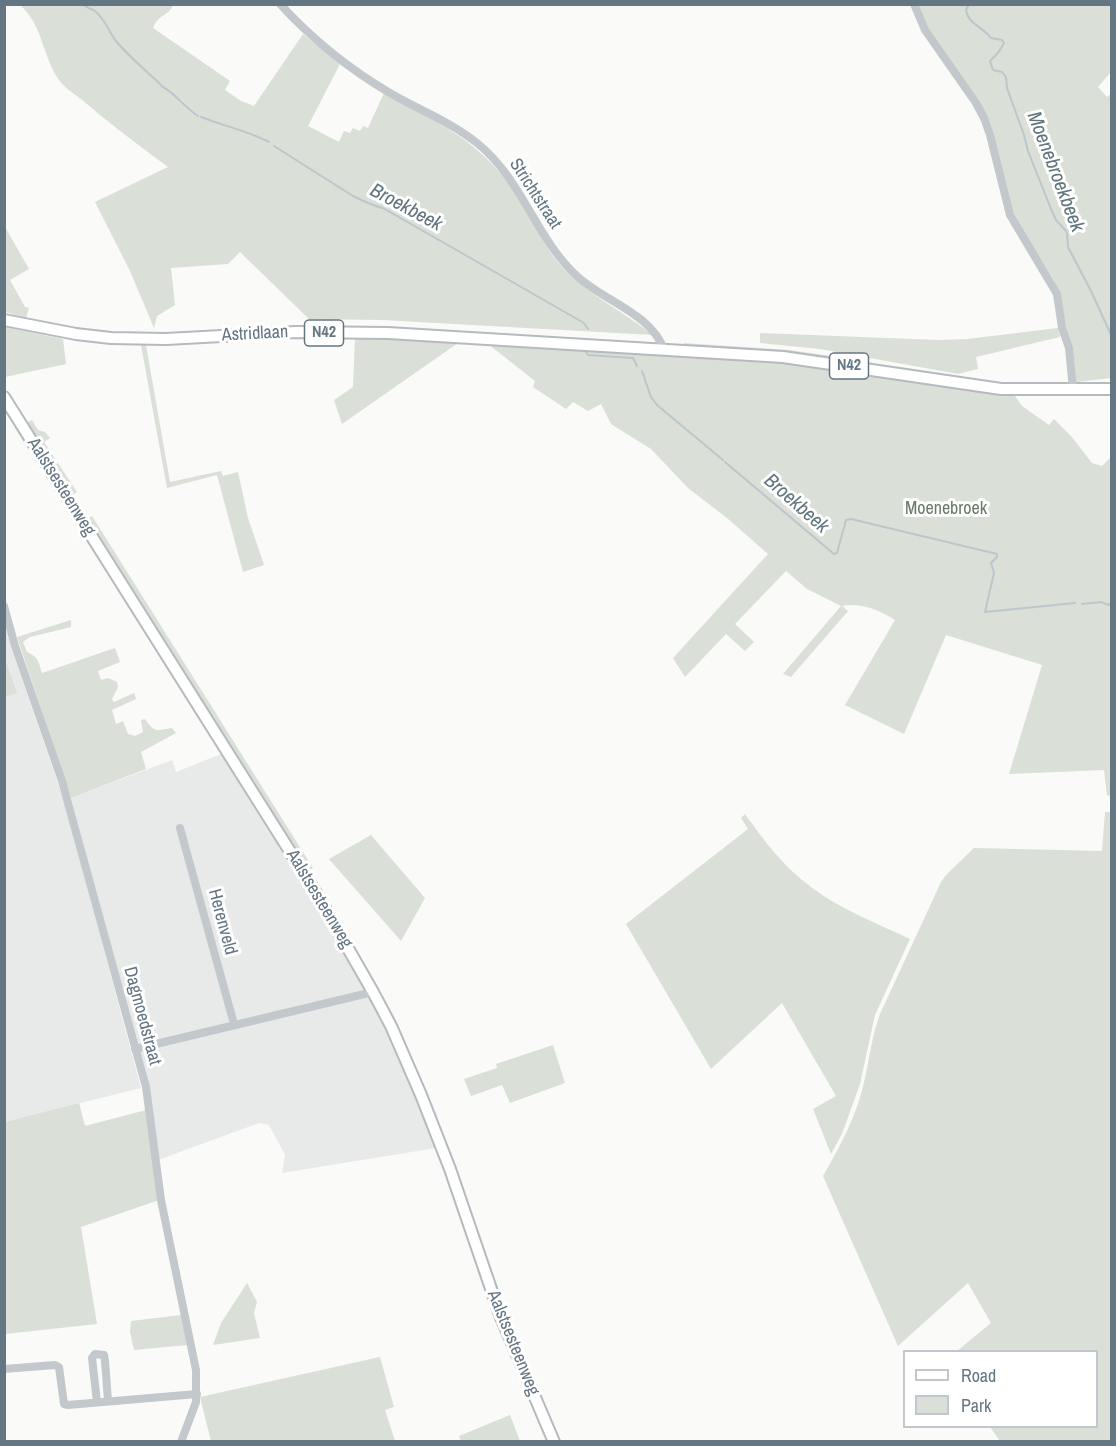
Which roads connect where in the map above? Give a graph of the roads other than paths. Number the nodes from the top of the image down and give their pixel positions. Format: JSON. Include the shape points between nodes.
{"nodes":[{"id":1,"x":280,"y":4,"type":"edge"},
{"id":2,"x":914,"y":4,"type":"edge"},
{"id":3,"x":4,"y":320,"type":"edge"},
{"id":4,"x":664,"y":350,"type":"junction"},
{"id":5,"x":1112,"y":388,"type":"edge"},
{"id":6,"x":1078,"y":389,"type":"junction"},
{"id":7,"x":5,"y":398,"type":"edge"},
{"id":8,"x":4,"y":606,"type":"edge"},
{"id":9,"x":180,"y":828,"type":"dead end"},
{"id":10,"x":374,"y":992,"type":"junction"},
{"id":11,"x":234,"y":1024,"type":"junction"},
{"id":12,"x":135,"y":1049,"type":"junction"},
{"id":13,"x":4,"y":1369,"type":"edge"},
{"id":14,"x":197,"y":1394,"type":"junction"},
{"id":15,"x":108,"y":1401,"type":"junction"},
{"id":16,"x":97,"y":1402,"type":"junction"},
{"id":17,"x":181,"y":1442,"type":"edge"},
{"id":18,"x":554,"y":1442,"type":"edge"}],
"edges":[{"from":1,"to":4,"type":"street","name":"Strichtstraat","via":[[343,62],[478,144],[509,176],[562,261],[590,287],[640,320]]},
{"from":2,"to":6,"type":"street","via":[[925,30],[984,118],[1010,215],[1057,294]]},
{"from":3,"to":4,"type":"main road","name":"Astridlaan","number":"N42","via":[[76,334],[138,339],[366,333]]},
{"from":4,"to":6,"type":"main road","number":"N42","via":[[783,357],[1001,389]]},
{"from":5,"to":6,"type":"main road","number":"N42"},
{"from":7,"to":10,"type":"main road","name":"Aalstsesteenweg","via":[[318,896]]},
{"from":8,"to":12,"type":"street","name":"Dagmoedstraat","via":[[62,781]]},
{"from":9,"to":11,"type":"street","name":"Herenveld"},
{"from":10,"to":11,"type":"street"},
{"from":10,"to":18,"type":"main road","name":"Aalstsesteenweg","via":[[422,1095],[500,1315]]},
{"from":11,"to":12,"type":"street"},
{"from":12,"to":14,"type":"street","name":"Dagmoedstraat","via":[[150,1106],[161,1200],[196,1370]]},
{"from":13,"to":16,"type":"street","via":[[55,1365],[59,1367],[64,1404]]},
{"from":14,"to":15,"type":"street"},
{"from":14,"to":17,"type":"street","name":"Dagmoedstraat"},
{"from":15,"to":16,"type":"street"},
{"from":15,"to":16,"type":"street","via":[[105,1361],[100,1353],[92,1358]]}]}
